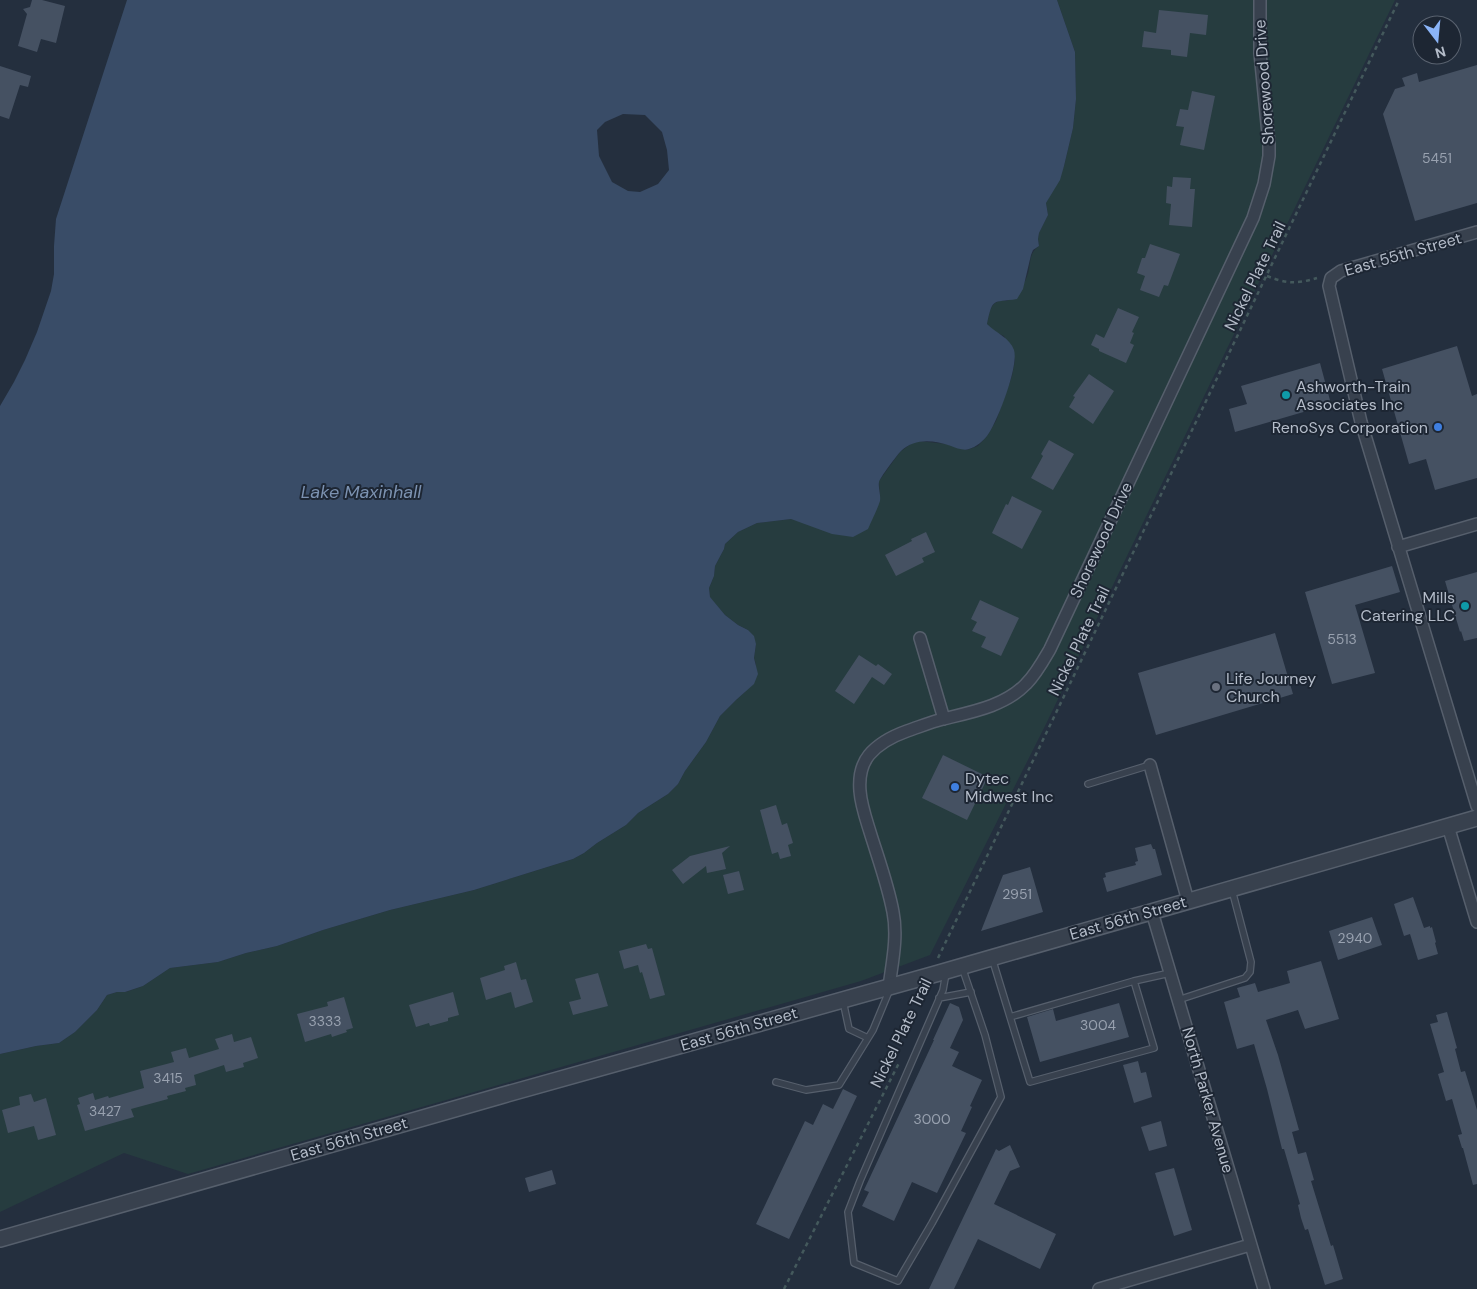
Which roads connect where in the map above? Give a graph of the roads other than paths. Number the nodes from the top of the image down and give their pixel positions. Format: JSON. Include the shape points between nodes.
{"nodes":[{"id":1,"x":1260,"y":0,"type":"edge"},
{"id":2,"x":1477,"y":232,"type":"edge"},
{"id":3,"x":1477,"y":524,"type":"edge"},
{"id":4,"x":1398,"y":547,"type":"junction"},
{"id":5,"x":920,"y":638,"type":"dead end"},
{"id":6,"x":944,"y":719,"type":"junction"},
{"id":7,"x":1150,"y":765,"type":"joint"},
{"id":8,"x":1088,"y":784,"type":"dead end"},
{"id":9,"x":1477,"y":806,"type":"edge"},
{"id":10,"x":1477,"y":818,"type":"edge"},
{"id":11,"x":1448,"y":826,"type":"junction"},
{"id":12,"x":1232,"y":888,"type":"junction"},
{"id":13,"x":1188,"y":901,"type":"junction"},
{"id":14,"x":1152,"y":912,"type":"junction"},
{"id":15,"x":1477,"y":922,"type":"edge"},
{"id":16,"x":992,"y":958,"type":"junction"},
{"id":17,"x":962,"y":967,"type":"junction"},
{"id":18,"x":943,"y":972,"type":"junction"},
{"id":19,"x":1170,"y":973,"type":"junction"},
{"id":20,"x":1134,"y":981,"type":"junction"},
{"id":21,"x":890,"y":987,"type":"junction"},
{"id":22,"x":971,"y":992,"type":"junction"},
{"id":23,"x":939,"y":998,"type":"junction"},
{"id":24,"x":843,"y":1000,"type":"junction"},
{"id":25,"x":1178,"y":1000,"type":"junction"},
{"id":26,"x":1010,"y":1017,"type":"junction"},
{"id":27,"x":868,"y":1038,"type":"junction"},
{"id":28,"x":776,"y":1082,"type":"dead end"},
{"id":29,"x":0,"y":1239,"type":"edge"},
{"id":30,"x":1250,"y":1245,"type":"junction"},
{"id":31,"x":1099,"y":1289,"type":"edge"},
{"id":32,"x":1264,"y":1289,"type":"edge"}],
"edges":[{"from":1,"to":6,"type":"street","name":"Shorewood Drive","via":[[1260,53],[1269,144],[1264,184],[1253,218],[1041,664],[1026,685],[1005,699]]},
{"from":2,"to":4,"type":"street","name":"East 55th Street","via":[[1341,271],[1333,276],[1329,286],[1361,422]]},
{"from":3,"to":4,"type":"street"},
{"from":4,"to":9,"type":"street"},
{"from":5,"to":6,"type":"street"},
{"from":6,"to":21,"type":"street","name":"Shorewood Drive","via":[[901,733],[883,743],[868,756],[861,772],[862,804],[895,924]]},
{"from":7,"to":8,"type":"lane"},
{"from":7,"to":13,"type":"street"},
{"from":10,"to":11,"type":"street","name":"East 56th Street"},
{"from":11,"to":12,"type":"street","name":"East 56th Street"},
{"from":11,"to":15,"type":"street"},
{"from":12,"to":13,"type":"street","name":"East 56th Street"},
{"from":12,"to":25,"type":"lane","via":[[1251,962],[1250,972],[1244,978]]},
{"from":13,"to":14,"type":"street","name":"East 56th Street"},
{"from":14,"to":16,"type":"street","name":"East 56th Street"},
{"from":14,"to":19,"type":"street","name":"North Parker Avenue"},
{"from":16,"to":17,"type":"street","name":"East 56th Street"},
{"from":16,"to":26,"type":"lane"},
{"from":17,"to":18,"type":"street","name":"East 56th Street"},
{"from":17,"to":22,"type":"lane"},
{"from":18,"to":21,"type":"street","name":"East 56th Street"},
{"from":18,"to":23,"type":"lane","via":[[943,990]]},
{"from":19,"to":20,"type":"lane"},
{"from":19,"to":25,"type":"street","name":"North Parker Avenue"},
{"from":20,"to":26,"type":"lane"},
{"from":20,"to":26,"type":"lane","via":[[1154,1048],[1030,1082]]},
{"from":21,"to":24,"type":"street","name":"East 56th Street"},
{"from":21,"to":27,"type":"lane"},
{"from":22,"to":23,"type":"lane"},
{"from":22,"to":23,"type":"lane","via":[[1000,1097],[898,1281],[854,1263],[848,1212]]},
{"from":24,"to":27,"type":"lane","via":[[849,1029]]},
{"from":24,"to":29,"type":"street","name":"East 56th Street"},
{"from":25,"to":30,"type":"street","name":"North Parker Avenue"},
{"from":27,"to":28,"type":"lane","via":[[839,1085],[806,1090]]},
{"from":30,"to":31,"type":"street"},
{"from":30,"to":32,"type":"street","name":"North Parker Avenue"}]}
